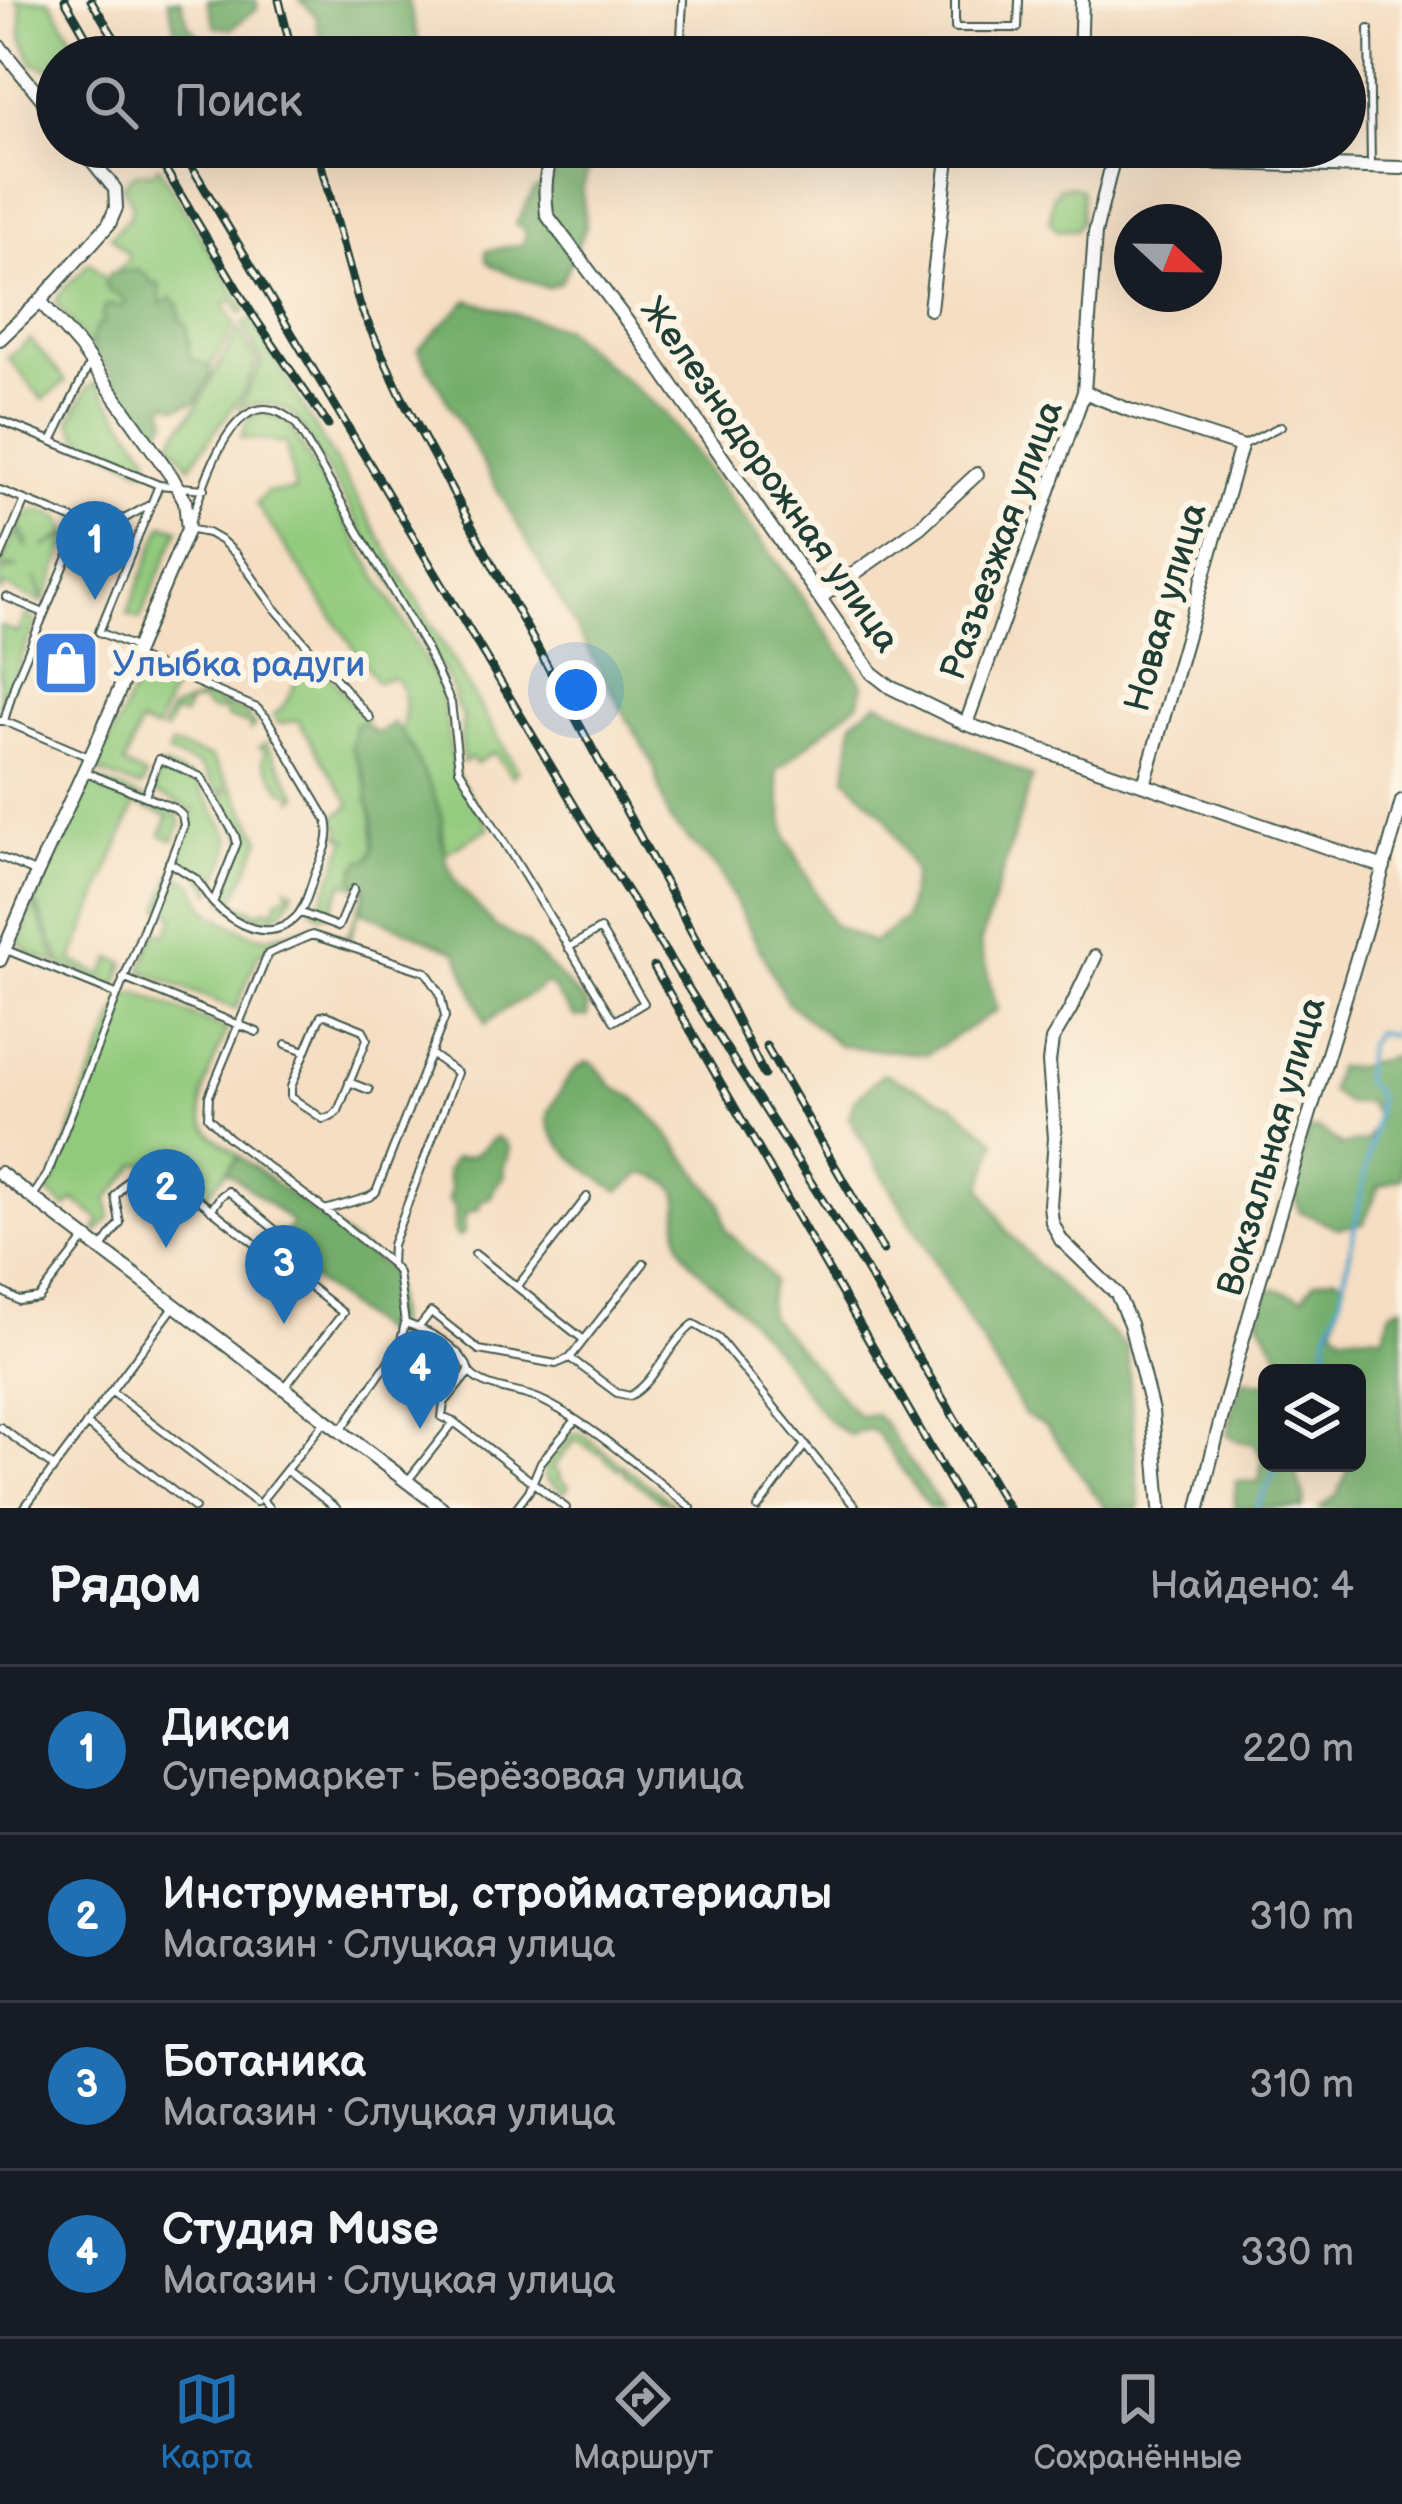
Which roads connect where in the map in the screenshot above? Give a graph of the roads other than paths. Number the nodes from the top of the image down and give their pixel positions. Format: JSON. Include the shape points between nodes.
{"nodes":[{"id":1,"x":683,"y":0,"type":"edge"},
{"id":2,"x":955,"y":0,"type":"edge"},
{"id":3,"x":1018,"y":0,"type":"edge"},
{"id":4,"x":1082,"y":0,"type":"edge"},
{"id":5,"x":1369,"y":29,"type":"dead end"},
{"id":6,"x":681,"y":36,"type":"edge"},
{"id":7,"x":1081,"y":36,"type":"edge"},
{"id":8,"x":0,"y":47,"type":"edge"},
{"id":9,"x":36,"y":91,"type":"edge"},
{"id":10,"x":1366,"y":167,"type":"edge"},
{"id":11,"x":1370,"y":167,"type":"junction"},
{"id":12,"x":99,"y":168,"type":"edge"},
{"id":13,"x":547,"y":168,"type":"edge"},
{"id":14,"x":947,"y":168,"type":"edge"},
{"id":15,"x":1111,"y":168,"type":"edge"},
{"id":16,"x":1402,"y":168,"type":"edge"},
{"id":17,"x":40,"y":301,"type":"junction"},
{"id":18,"x":930,"y":309,"type":"dead end"},
{"id":19,"x":0,"y":339,"type":"edge"},
{"id":20,"x":90,"y":362,"type":"junction"},
{"id":21,"x":1084,"y":392,"type":"junction"},
{"id":22,"x":0,"y":420,"type":"edge"},
{"id":23,"x":1281,"y":426,"type":"dead end"},
{"id":24,"x":52,"y":441,"type":"junction"},
{"id":25,"x":1241,"y":446,"type":"junction"},
{"id":26,"x":976,"y":474,"type":"dead end"},
{"id":27,"x":159,"y":485,"type":"junction"},
{"id":28,"x":178,"y":488,"type":"junction"},
{"id":29,"x":204,"y":489,"type":"junction"},
{"id":30,"x":0,"y":490,"type":"edge"},
{"id":31,"x":25,"y":500,"type":"junction"},
{"id":32,"x":151,"y":504,"type":"junction"},
{"id":33,"x":84,"y":524,"type":"junction"},
{"id":34,"x":188,"y":529,"type":"junction"},
{"id":35,"x":0,"y":558,"type":"edge"},
{"id":36,"x":6,"y":597,"type":"dead end"},
{"id":37,"x":821,"y":597,"type":"junction"},
{"id":38,"x":44,"y":614,"type":"junction"},
{"id":39,"x":136,"y":652,"type":"junction"},
{"id":40,"x":370,"y":718,"type":"dead end"},
{"id":41,"x":2,"y":721,"type":"edge"},
{"id":42,"x":966,"y":724,"type":"junction"},
{"id":43,"x":91,"y":758,"type":"junction"},
{"id":44,"x":84,"y":771,"type":"junction"},
{"id":45,"x":1144,"y":785,"type":"junction"},
{"id":46,"x":145,"y":796,"type":"junction"},
{"id":47,"x":1402,"y":801,"type":"edge"},
{"id":48,"x":0,"y":857,"type":"edge"},
{"id":49,"x":169,"y":862,"type":"junction"},
{"id":50,"x":1384,"y":867,"type":"junction"},
{"id":51,"x":37,"y":873,"type":"junction"},
{"id":52,"x":354,"y":889,"type":"dead end"},
{"id":53,"x":213,"y":902,"type":"junction"},
{"id":54,"x":300,"y":912,"type":"junction"},
{"id":55,"x":568,"y":948,"type":"junction"},
{"id":56,"x":2,"y":955,"type":"edge"},
{"id":57,"x":1095,"y":957,"type":"dead end"},
{"id":58,"x":123,"y":978,"type":"junction"},
{"id":59,"x":116,"y":994,"type":"junction"},
{"id":60,"x":238,"y":1024,"type":"junction"},
{"id":61,"x":256,"y":1032,"type":"dead end"},
{"id":62,"x":286,"y":1044,"type":"dead end"},
{"id":63,"x":305,"y":1051,"type":"junction"},
{"id":64,"x":431,"y":1054,"type":"junction"},
{"id":65,"x":349,"y":1082,"type":"junction"},
{"id":66,"x":369,"y":1090,"type":"dead end"},
{"id":67,"x":0,"y":1173,"type":"edge"},
{"id":68,"x":33,"y":1196,"type":"junction"},
{"id":69,"x":587,"y":1196,"type":"dead end"},
{"id":70,"x":211,"y":1210,"type":"junction"},
{"id":71,"x":325,"y":1210,"type":"junction"},
{"id":72,"x":86,"y":1237,"type":"junction"},
{"id":73,"x":101,"y":1249,"type":"junction"},
{"id":74,"x":264,"y":1251,"type":"junction"},
{"id":75,"x":475,"y":1254,"type":"dead end"},
{"id":76,"x":644,"y":1262,"type":"dead end"},
{"id":77,"x":391,"y":1264,"type":"junction"},
{"id":78,"x":517,"y":1287,"type":"junction"},
{"id":79,"x":0,"y":1290,"type":"edge"},
{"id":80,"x":176,"y":1305,"type":"junction"},
{"id":81,"x":405,"y":1323,"type":"junction"},
{"id":82,"x":419,"y":1328,"type":"junction"},
{"id":83,"x":584,"y":1340,"type":"junction"},
{"id":84,"x":400,"y":1345,"type":"junction"},
{"id":85,"x":415,"y":1357,"type":"dead end"},
{"id":86,"x":570,"y":1358,"type":"junction"},
{"id":87,"x":469,"y":1372,"type":"junction"},
{"id":88,"x":284,"y":1388,"type":"junction"},
{"id":89,"x":111,"y":1391,"type":"junction"},
{"id":90,"x":326,"y":1420,"type":"junction"},
{"id":91,"x":575,"y":1421,"type":"junction"},
{"id":92,"x":454,"y":1422,"type":"junction"},
{"id":93,"x":86,"y":1424,"type":"junction"},
{"id":94,"x":0,"y":1427,"type":"edge"},
{"id":95,"x":340,"y":1431,"type":"junction"},
{"id":96,"x":805,"y":1445,"type":"junction"},
{"id":97,"x":54,"y":1467,"type":"junction"},
{"id":98,"x":286,"y":1471,"type":"junction"},
{"id":99,"x":406,"y":1481,"type":"junction"},
{"id":100,"x":533,"y":1483,"type":"junction"},
{"id":101,"x":255,"y":1505,"type":"edge"},
{"id":102,"x":439,"y":1507,"type":"edge"},
{"id":103,"x":24,"y":1508,"type":"edge"},
{"id":104,"x":195,"y":1508,"type":"edge"},
{"id":105,"x":269,"y":1508,"type":"edge"},
{"id":106,"x":336,"y":1508,"type":"edge"},
{"id":107,"x":516,"y":1508,"type":"edge"},
{"id":108,"x":566,"y":1508,"type":"edge"},
{"id":109,"x":691,"y":1508,"type":"edge"},
{"id":110,"x":758,"y":1508,"type":"edge"},
{"id":111,"x":856,"y":1508,"type":"edge"},
{"id":112,"x":1160,"y":1508,"type":"edge"},
{"id":113,"x":1199,"y":1508,"type":"edge"}],
"edges":[{"from":1,"to":6,"type":"lane"},
{"from":2,"to":3,"type":"lane","via":[[955,28],[1018,28]]},
{"from":4,"to":7,"type":"street"},
{"from":5,"to":11,"type":"lane"},
{"from":8,"to":9,"type":"street"},
{"from":10,"to":11,"type":"street"},
{"from":11,"to":16,"type":"street"},
{"from":12,"to":17,"type":"street","via":[[116,198],[109,224]]},
{"from":13,"to":37,"type":"street","name":"Железнодорожная улица","via":[[547,214]]},
{"from":14,"to":18,"type":"street"},
{"from":15,"to":21,"type":"street","name":"Разъезжая улица","via":[[1095,233]]},
{"from":17,"to":19,"type":"street"},
{"from":17,"to":20,"type":"street"},
{"from":20,"to":24,"type":"lane"},
{"from":20,"to":28,"type":"street"},
{"from":21,"to":25,"type":"street"},
{"from":21,"to":42,"type":"street","name":"Разъезжая улица"},
{"from":22,"to":24,"type":"lane"},
{"from":23,"to":25,"type":"lane"},
{"from":24,"to":27,"type":"lane"},
{"from":25,"to":45,"type":"street","name":"Новая улица"},
{"from":26,"to":37,"type":"street","via":[[920,527]]},
{"from":27,"to":28,"type":"lane"},
{"from":27,"to":32,"type":"lane"},
{"from":28,"to":29,"type":"lane"},
{"from":28,"to":34,"type":"street"},
{"from":29,"to":34,"type":"lane"},
{"from":29,"to":55,"type":"lane","via":[[218,452],[252,409],[272,408],[296,424],[427,650],[451,703],[459,769]]},
{"from":30,"to":31,"type":"lane"},
{"from":31,"to":33,"type":"lane"},
{"from":31,"to":35,"type":"lane"},
{"from":32,"to":33,"type":"lane","via":[[124,519],[93,512]]},
{"from":32,"to":39,"type":"lane","via":[[99,632]]},
{"from":33,"to":38,"type":"lane"},
{"from":34,"to":39,"type":"street"},
{"from":34,"to":40,"type":"lane","via":[[236,554]]},
{"from":36,"to":38,"type":"lane"},
{"from":37,"to":42,"type":"street","name":"Железнодорожная улица","via":[[872,673]]},
{"from":38,"to":41,"type":"lane"},
{"from":39,"to":43,"type":"street"},
{"from":39,"to":54,"type":"lane","via":[[266,717],[331,835]]},
{"from":41,"to":43,"type":"lane"},
{"from":42,"to":45,"type":"street","name":"Железнодорожная улица"},
{"from":43,"to":44,"type":"street"},
{"from":44,"to":46,"type":"lane"},
{"from":44,"to":51,"type":"street"},
{"from":45,"to":50,"type":"street","name":"Железнодорожная улица"},
{"from":46,"to":49,"type":"lane","via":[[182,814]]},
{"from":46,"to":53,"type":"lane","via":[[160,759],[206,784],[237,843]]},
{"from":47,"to":50,"type":"street","name":"Вокзальная улица"},
{"from":48,"to":51,"type":"lane"},
{"from":49,"to":53,"type":"lane"},
{"from":49,"to":58,"type":"lane"},
{"from":50,"to":113,"type":"street","name":"Вокзальная улица"},
{"from":51,"to":56,"type":"street"},
{"from":52,"to":54,"type":"lane","via":[[338,927]]},
{"from":53,"to":54,"type":"lane","via":[[253,929],[274,930]]},
{"from":55,"to":55,"type":"lane","via":[[614,1022],[644,1004],[600,928]]},
{"from":56,"to":59,"type":"lane"},
{"from":57,"to":112,"type":"street","via":[[1052,1040],[1052,1222],[1117,1294],[1130,1324],[1152,1412]]},
{"from":58,"to":59,"type":"lane"},
{"from":58,"to":60,"type":"lane"},
{"from":59,"to":68,"type":"lane"},
{"from":60,"to":61,"type":"lane"},
{"from":60,"to":64,"type":"lane","via":[[268,954],[312,935],[426,972],[445,1016]]},
{"from":60,"to":71,"type":"lane","via":[[208,1117]]},
{"from":62,"to":63,"type":"lane"},
{"from":63,"to":65,"type":"lane","via":[[291,1097],[316,1116],[338,1111]]},
{"from":63,"to":65,"type":"lane","via":[[321,1016],[363,1030],[367,1039]]},
{"from":64,"to":71,"type":"lane","via":[[376,1192]]},
{"from":64,"to":77,"type":"lane","via":[[457,1073]]},
{"from":65,"to":66,"type":"lane"},
{"from":67,"to":68,"type":"street"},
{"from":68,"to":72,"type":"street"},
{"from":69,"to":78,"type":"lane"},
{"from":70,"to":73,"type":"lane","via":[[159,1170],[141,1168],[115,1196],[120,1223]]},
{"from":70,"to":74,"type":"lane"},
{"from":70,"to":74,"type":"lane","via":[[228,1191],[274,1229]]},
{"from":71,"to":77,"type":"lane"},
{"from":72,"to":73,"type":"street"},
{"from":72,"to":79,"type":"lane","via":[[39,1298],[19,1301]]},
{"from":73,"to":80,"type":"street"},
{"from":74,"to":88,"type":"lane","via":[[343,1313]]},
{"from":75,"to":78,"type":"lane"},
{"from":76,"to":83,"type":"lane"},
{"from":77,"to":81,"type":"lane"},
{"from":78,"to":83,"type":"lane"},
{"from":80,"to":88,"type":"street"},
{"from":80,"to":89,"type":"lane"},
{"from":81,"to":82,"type":"lane"},
{"from":81,"to":84,"type":"lane"},
{"from":82,"to":86,"type":"lane","via":[[431,1312],[479,1351],[556,1364]]},
{"from":82,"to":87,"type":"lane"},
{"from":83,"to":86,"type":"lane"},
{"from":84,"to":85,"type":"lane"},
{"from":84,"to":95,"type":"lane"},
{"from":86,"to":96,"type":"lane","via":[[630,1396],[694,1324],[718,1338]]},
{"from":87,"to":91,"type":"lane"},
{"from":87,"to":92,"type":"lane","via":[[444,1402],[442,1417]]},
{"from":88,"to":90,"type":"street"},
{"from":89,"to":93,"type":"lane"},
{"from":89,"to":101,"type":"lane"},
{"from":90,"to":95,"type":"street"},
{"from":90,"to":98,"type":"lane"},
{"from":91,"to":100,"type":"lane"},
{"from":91,"to":109,"type":"lane"},
{"from":92,"to":99,"type":"lane"},
{"from":92,"to":100,"type":"lane"},
{"from":93,"to":97,"type":"lane"},
{"from":93,"to":104,"type":"lane"},
{"from":94,"to":97,"type":"lane"},
{"from":95,"to":99,"type":"street"},
{"from":96,"to":110,"type":"lane"},
{"from":96,"to":111,"type":"lane"},
{"from":97,"to":103,"type":"lane"},
{"from":98,"to":101,"type":"lane"},
{"from":98,"to":106,"type":"lane"},
{"from":99,"to":102,"type":"street"},
{"from":100,"to":107,"type":"lane"},
{"from":100,"to":108,"type":"lane"},
{"from":101,"to":105,"type":"lane"}]}
